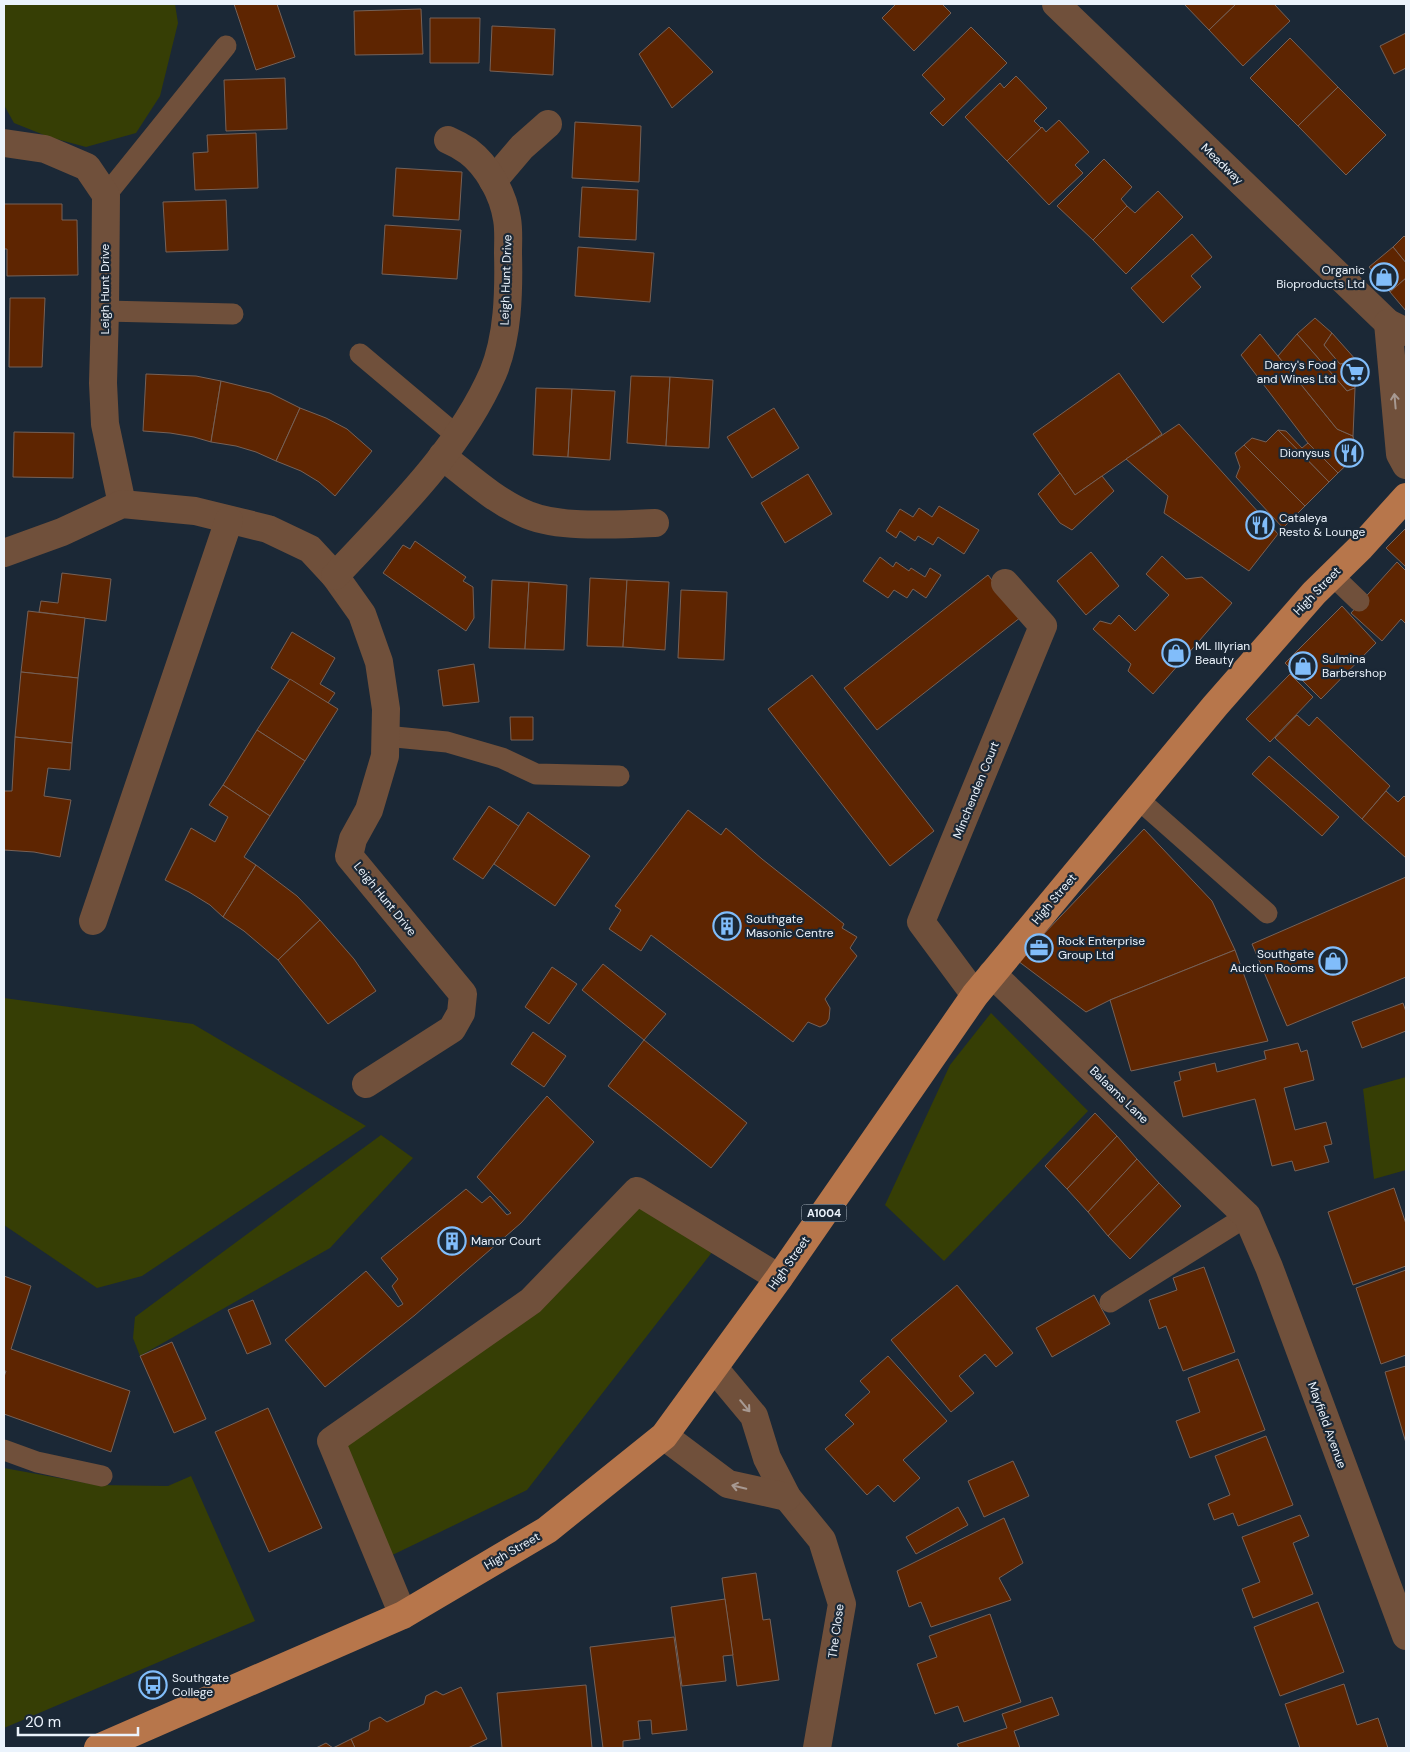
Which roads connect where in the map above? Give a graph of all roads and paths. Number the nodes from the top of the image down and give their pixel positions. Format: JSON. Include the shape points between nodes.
{"nodes":[{"id":1,"x":1056,"y":4,"type":"edge"},
{"id":2,"x":226,"y":46,"type":"dead end"},
{"id":3,"x":548,"y":124,"type":"dead end"},
{"id":4,"x":448,"y":140,"type":"dead end"},
{"id":5,"x":4,"y":142,"type":"edge"},
{"id":6,"x":493,"y":181,"type":"junction"},
{"id":7,"x":106,"y":195,"type":"junction"},
{"id":8,"x":106,"y":311,"type":"junction"},
{"id":9,"x":233,"y":314,"type":"dead end"},
{"id":10,"x":1397,"y":327,"type":"edge"},
{"id":11,"x":360,"y":354,"type":"dead end"},
{"id":12,"x":449,"y":446,"type":"junction"},
{"id":13,"x":1406,"y":465,"type":"edge"},
{"id":14,"x":1406,"y":497,"type":"edge"},
{"id":15,"x":122,"y":504,"type":"junction"},
{"id":16,"x":229,"y":520,"type":"junction"},
{"id":17,"x":655,"y":523,"type":"dead end"},
{"id":18,"x":4,"y":553,"type":"edge"},
{"id":19,"x":1332,"y":575,"type":"junction"},
{"id":20,"x":335,"y":576,"type":"junction"},
{"id":21,"x":1005,"y":583,"type":"dead end"},
{"id":22,"x":1359,"y":601,"type":"dead end"},
{"id":23,"x":385,"y":736,"type":"junction"},
{"id":24,"x":619,"y":776,"type":"dead end"},
{"id":25,"x":1138,"y":799,"type":"junction"},
{"id":26,"x":1267,"y":913,"type":"dead end"},
{"id":27,"x":94,"y":921,"type":"dead end"},
{"id":28,"x":992,"y":974,"type":"junction"},
{"id":29,"x":975,"y":995,"type":"junction"},
{"id":30,"x":366,"y":1084,"type":"dead end"},
{"id":31,"x":1246,"y":1216,"type":"junction"},
{"id":32,"x":779,"y":1278,"type":"junction"},
{"id":33,"x":1110,"y":1302,"type":"dead end"},
{"id":34,"x":714,"y":1368,"type":"junction"},
{"id":35,"x":664,"y":1436,"type":"junction"},
{"id":36,"x":4,"y":1450,"type":"edge"},
{"id":37,"x":102,"y":1476,"type":"dead end"},
{"id":38,"x":787,"y":1497,"type":"junction"},
{"id":39,"x":403,"y":1614,"type":"junction"},
{"id":40,"x":1406,"y":1636,"type":"edge"},
{"id":41,"x":98,"y":1748,"type":"edge"},
{"id":42,"x":817,"y":1748,"type":"edge"}],
"edges":[{"from":1,"to":10,"type":"street","name":"Meadway"},
{"from":2,"to":7,"type":"lane"},
{"from":3,"to":6,"type":"street","via":[[522,147]]},
{"from":4,"to":6,"type":"street","name":"Leigh Hunt Drive","via":[[469,152]]},
{"from":5,"to":7,"type":"street","via":[[45,149],[87,167]]},
{"from":6,"to":12,"type":"street","name":"Leigh Hunt Drive","via":[[508,220],[503,337],[493,372],[469,418]]},
{"from":7,"to":8,"type":"street","name":"Leigh Hunt Drive"},
{"from":8,"to":9,"type":"lane"},
{"from":8,"to":15,"type":"street","name":"Leigh Hunt Drive","via":[[105,424]]},
{"from":13,"to":10,"type":"street","name":"Meadway","one_way":true,"via":[[1400,454]]},
{"from":11,"to":12,"type":"lane"},
{"from":12,"to":17,"type":"street","via":[[502,501],[529,515],[556,522]]},
{"from":12,"to":20,"type":"street","name":"Leigh Hunt Drive","via":[[429,475]]},
{"from":14,"to":19,"type":"main road","name":"High Street","number":"A1004"},
{"from":15,"to":16,"type":"street","name":"Leigh Hunt Drive","via":[[196,511]]},
{"from":15,"to":18,"type":"street","via":[[62,532]]},
{"from":16,"to":20,"type":"street","name":"Leigh Hunt Drive","via":[[268,529],[310,549]]},
{"from":16,"to":27,"type":"street"},
{"from":19,"to":22,"type":"lane"},
{"from":19,"to":25,"type":"main road","name":"High Street","number":"A1004","via":[[1215,706]]},
{"from":20,"to":23,"type":"street","name":"Leigh Hunt Drive","via":[[362,614],[379,662],[386,709]]},
{"from":21,"to":29,"type":"street","name":"Minchenden Court","via":[[1043,626],[921,922]]},
{"from":23,"to":24,"type":"lane","via":[[447,742],[502,758],[536,774]]},
{"from":23,"to":30,"type":"street","name":"Leigh Hunt Drive","via":[[385,756],[369,810],[353,839],[349,856],[463,994],[461,1014],[452,1029]]},
{"from":25,"to":26,"type":"lane"},
{"from":25,"to":28,"type":"main road","name":"High Street","number":"A1004"},
{"from":28,"to":29,"type":"main road","name":"High Street","number":"A1004"},
{"from":28,"to":31,"type":"street","name":"Balaams Lane"},
{"from":29,"to":32,"type":"main road","name":"High Street","number":"A1004"},
{"from":31,"to":33,"type":"lane"},
{"from":31,"to":40,"type":"street","name":"Mayfield Avenue","via":[[1269,1267]]},
{"from":32,"to":34,"type":"main road","name":"High Street","number":"A1004"},
{"from":32,"to":39,"type":"street","via":[[637,1191],[531,1301],[331,1441]]},
{"from":34,"to":35,"type":"main road","name":"High Street","number":"A1004"},
{"from":34,"to":38,"type":"street","name":"The Close","one_way":true,"via":[[754,1416],[767,1458]]},
{"from":38,"to":35,"type":"street","one_way":true,"via":[[728,1484]]},
{"from":35,"to":39,"type":"main road","name":"High Street","number":"A1004","via":[[547,1530]]},
{"from":36,"to":37,"type":"lane","via":[[38,1462]]},
{"from":38,"to":42,"type":"street","name":"The Close","via":[[822,1540],[842,1604]]},
{"from":39,"to":41,"type":"main road","name":"High Street","number":"A1004"}]}
